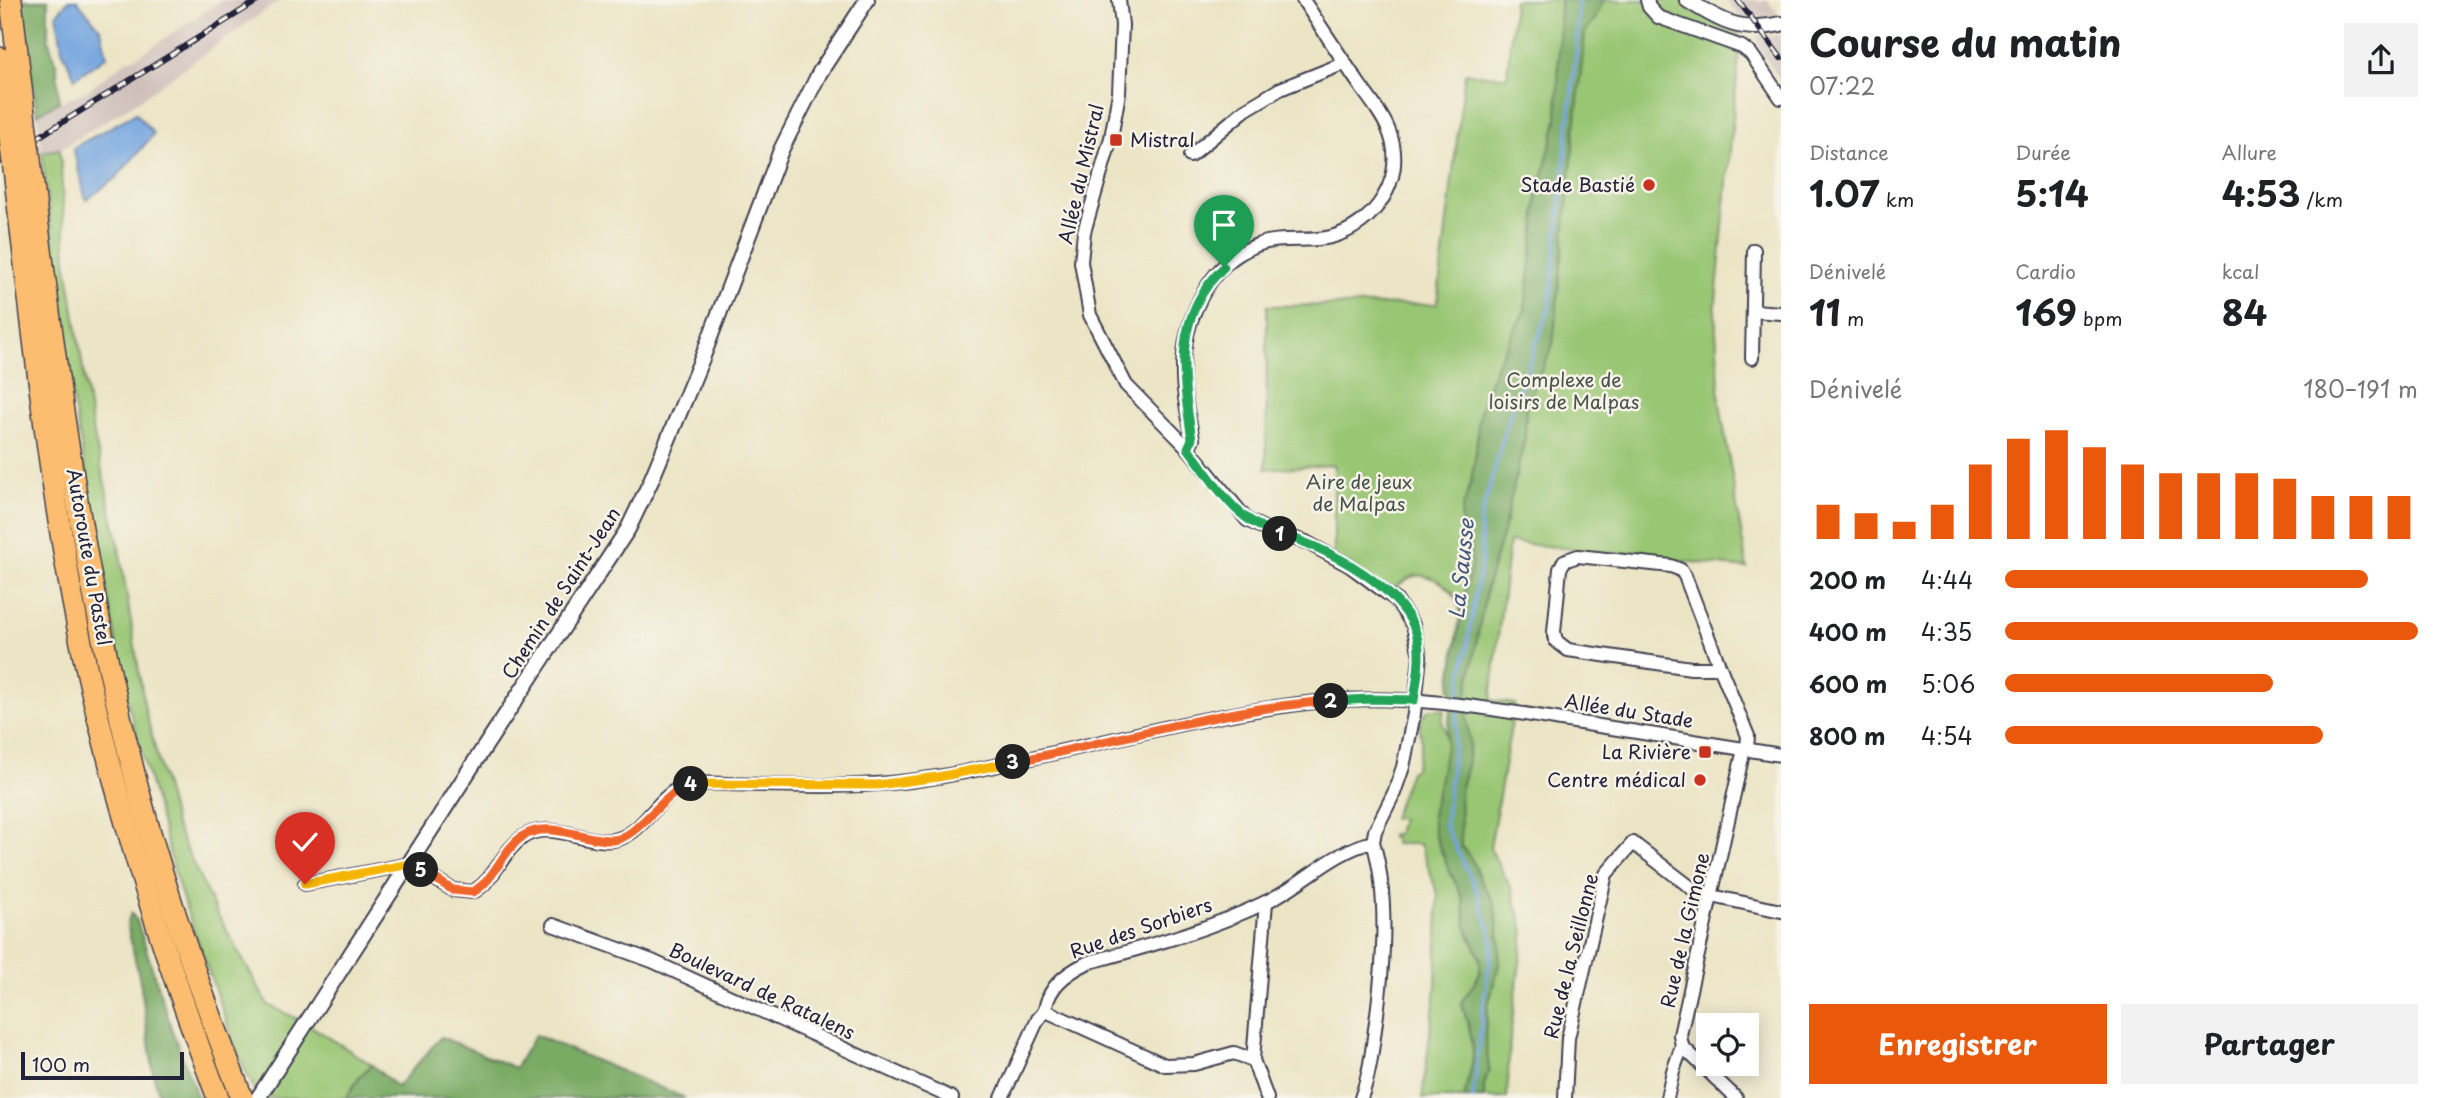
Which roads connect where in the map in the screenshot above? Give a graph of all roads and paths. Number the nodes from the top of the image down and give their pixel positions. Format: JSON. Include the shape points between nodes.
{"nodes":[{"id":1,"x":11,"y":0,"type":"edge"},
{"id":2,"x":867,"y":0,"type":"edge"},
{"id":3,"x":1119,"y":0,"type":"edge"},
{"id":4,"x":1303,"y":0,"type":"edge"},
{"id":5,"x":1647,"y":0,"type":"edge"},
{"id":6,"x":1687,"y":0,"type":"edge"},
{"id":7,"x":1778,"y":26,"type":"edge"},
{"id":8,"x":0,"y":58,"type":"edge"},
{"id":9,"x":1345,"y":63,"type":"junction"},
{"id":10,"x":1781,"y":98,"type":"edge"},
{"id":11,"x":17,"y":127,"type":"junction"},
{"id":12,"x":1190,"y":156,"type":"dead end"},
{"id":13,"x":22,"y":165,"type":"junction"},
{"id":14,"x":1754,"y":250,"type":"dead end"},
{"id":15,"x":1753,"y":311,"type":"junction"},
{"id":16,"x":1781,"y":313,"type":"edge"},
{"id":17,"x":1752,"y":358,"type":"dead end"},
{"id":18,"x":1188,"y":448,"type":"junction"},
{"id":19,"x":1719,"y":665,"type":"junction"},
{"id":20,"x":1414,"y":700,"type":"junction"},
{"id":21,"x":1742,"y":748,"type":"junction"},
{"id":22,"x":1781,"y":755,"type":"edge"},
{"id":23,"x":1373,"y":842,"type":"junction"},
{"id":24,"x":410,"y":864,"type":"junction"},
{"id":25,"x":305,"y":884,"type":"dead end"},
{"id":26,"x":1712,"y":895,"type":"junction"},
{"id":27,"x":1266,"y":902,"type":"junction"},
{"id":28,"x":1781,"y":911,"type":"edge"},
{"id":29,"x":553,"y":925,"type":"dead end"},
{"id":30,"x":1046,"y":1011,"type":"junction"},
{"id":31,"x":1682,"y":1046,"type":"junction"},
{"id":32,"x":1253,"y":1060,"type":"junction"},
{"id":33,"x":218,"y":1098,"type":"edge"},
{"id":34,"x":242,"y":1098,"type":"edge"},
{"id":35,"x":258,"y":1098,"type":"edge"},
{"id":36,"x":952,"y":1098,"type":"edge"},
{"id":37,"x":1003,"y":1098,"type":"edge"},
{"id":38,"x":1267,"y":1098,"type":"edge"},
{"id":39,"x":1361,"y":1098,"type":"edge"},
{"id":40,"x":1565,"y":1098,"type":"edge"},
{"id":41,"x":1667,"y":1098,"type":"edge"},
{"id":42,"x":1736,"y":1098,"type":"edge"}],
"edges":[{"from":1,"to":11,"type":"highway","name":"Autoroute du Pastel"},
{"from":2,"to":24,"type":"street","name":"Chemin de Saint-Jean","via":[[820,72],[781,150],[703,356],[628,529]]},
{"from":3,"to":18,"type":"street","name":"Allée du Mistral","via":[[1119,93],[1084,232],[1084,286],[1090,315],[1126,385]]},
{"from":4,"to":9,"type":"street"},
{"from":5,"to":10,"type":"street","via":[[1658,17],[1742,47]]},
{"from":6,"to":7,"type":"street","via":[[1733,25]]},
{"from":8,"to":11,"type":"highway","name":"Autoroute du Pastel"},
{"from":9,"to":12,"type":"street","via":[[1280,89],[1245,110]]},
{"from":9,"to":18,"type":"street","via":[[1390,134],[1391,182],[1378,207],[1359,226],[1330,237],[1259,244],[1209,282],[1192,317],[1184,357],[1192,439]]},
{"from":11,"to":13,"type":"highway","name":"Autoroute du Pastel","bridge":true},
{"from":13,"to":33,"type":"highway","name":"Autoroute du Pastel","via":[[47,432],[84,655],[132,850]]},
{"from":13,"to":34,"type":"highway","name":"Autoroute du Pastel","via":[[89,570],[131,762],[181,934]]},
{"from":14,"to":15,"type":"street"},
{"from":15,"to":16,"type":"street"},
{"from":15,"to":17,"type":"street"},
{"from":18,"to":20,"type":"street","name":"Allée du Mistral","via":[[1247,520],[1318,548],[1396,600],[1418,639]]},
{"from":19,"to":19,"type":"street","via":[[1681,570],[1578,556],[1564,561],[1554,632],[1560,646],[1691,668]]},
{"from":19,"to":21,"type":"street","name":"Rue de la Gimone","via":[[1736,711]]},
{"from":20,"to":21,"type":"street","name":"Allée du Stade"},
{"from":20,"to":23,"type":"street","via":[[1403,767]]},
{"from":20,"to":24,"type":"street","via":[[1370,699],[1257,710],[938,777],[877,785],[694,783],[680,788],[638,827],[616,840],[543,831],[522,837],[490,879],[473,892],[453,890]]},
{"from":21,"to":22,"type":"street","name":"Allée du Stade"},
{"from":21,"to":26,"type":"street","name":"Rue de la Gimone"},
{"from":23,"to":27,"type":"street","name":"Rue des Sorbiers","via":[[1355,846]]},
{"from":23,"to":39,"type":"street","via":[[1381,891],[1383,974]]},
{"from":24,"to":25,"type":"street"},
{"from":24,"to":35,"type":"street","name":"Chemin de Saint-Jean"},
{"from":26,"to":28,"type":"street"},
{"from":26,"to":31,"type":"street","name":"Rue de la Gimone","via":[[1680,1035]]},
{"from":26,"to":40,"type":"street","name":"Rue de la Seillonne","via":[[1699,893],[1633,843],[1606,874],[1567,1038]]},
{"from":27,"to":30,"type":"street","name":"Rue des Sorbiers","via":[[1182,937],[1087,963],[1056,986]]},
{"from":27,"to":32,"type":"street"},
{"from":29,"to":36,"type":"street","name":"Boulevard de Ratalens","via":[[652,961]]},
{"from":30,"to":32,"type":"street","via":[[1164,1065],[1194,1064],[1234,1052]]},
{"from":30,"to":37,"type":"street","name":"Rue des Sorbiers","via":[[1038,1019]]},
{"from":31,"to":41,"type":"street","name":"Rue de la Gimone"},
{"from":31,"to":42,"type":"street"},
{"from":32,"to":38,"type":"street"}]}
